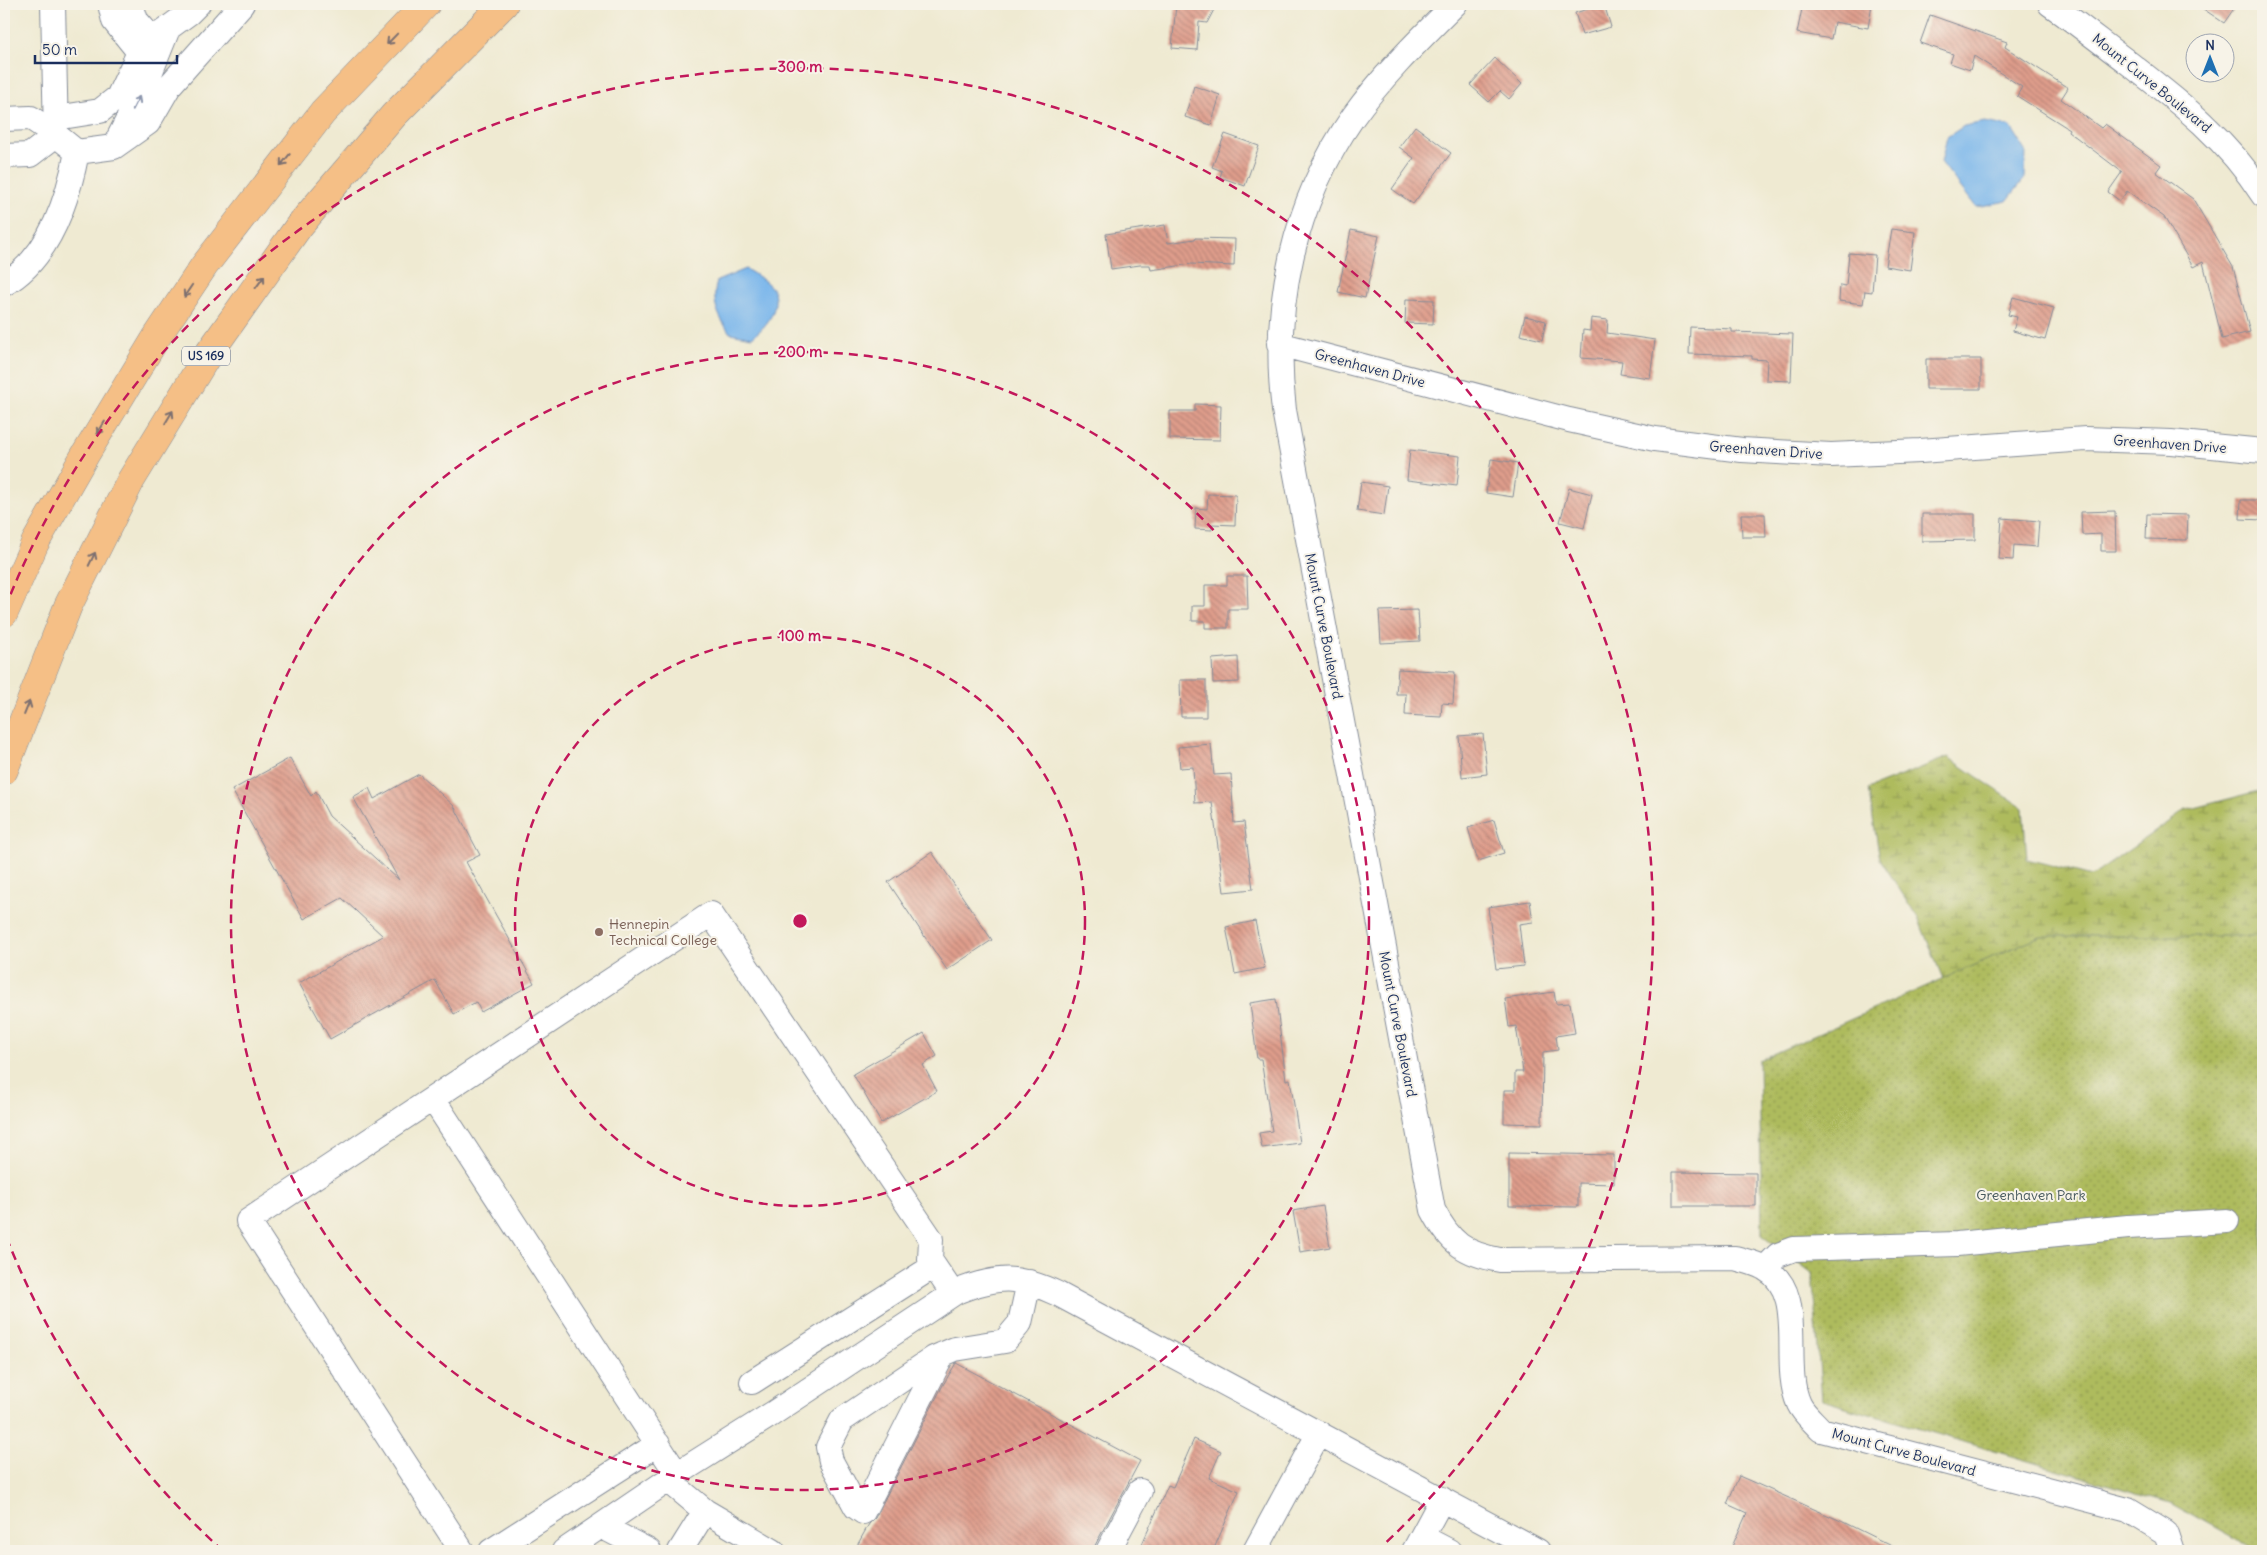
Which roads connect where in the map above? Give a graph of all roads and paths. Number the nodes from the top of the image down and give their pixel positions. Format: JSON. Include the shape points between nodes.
{"nodes":[{"id":1,"x":53,"y":4,"type":"edge"},
{"id":2,"x":110,"y":4,"type":"edge"},
{"id":3,"x":131,"y":4,"type":"edge"},
{"id":4,"x":242,"y":4,"type":"edge"},
{"id":5,"x":426,"y":4,"type":"edge"},
{"id":6,"x":504,"y":4,"type":"edge"},
{"id":7,"x":1455,"y":4,"type":"edge"},
{"id":8,"x":2050,"y":4,"type":"edge"},
{"id":9,"x":190,"y":7,"type":"edge"},
{"id":10,"x":153,"y":40,"type":"junction"},
{"id":11,"x":4,"y":119,"type":"edge"},
{"id":12,"x":56,"y":126,"type":"junction"},
{"id":13,"x":114,"y":147,"type":"junction"},
{"id":14,"x":77,"y":152,"type":"junction"},
{"id":15,"x":4,"y":156,"type":"edge"},
{"id":16,"x":2263,"y":195,"type":"edge"},
{"id":17,"x":4,"y":284,"type":"edge"},
{"id":18,"x":1279,"y":344,"type":"junction"},
{"id":19,"x":2263,"y":451,"type":"edge"},
{"id":20,"x":4,"y":613,"type":"edge"},
{"id":21,"x":4,"y":770,"type":"edge"},
{"id":22,"x":433,"y":1099,"type":"junction"},
{"id":23,"x":2227,"y":1221,"type":"dead end"},
{"id":24,"x":934,"y":1266,"type":"junction"},
{"id":25,"x":1765,"y":1268,"type":"junction"},
{"id":26,"x":1029,"y":1282,"type":"junction"},
{"id":27,"x":953,"y":1294,"type":"junction"},
{"id":28,"x":943,"y":1354,"type":"junction"},
{"id":29,"x":752,"y":1382,"type":"dead end"},
{"id":30,"x":1319,"y":1433,"type":"junction"},
{"id":31,"x":658,"y":1444,"type":"junction"},
{"id":32,"x":672,"y":1477,"type":"junction"},
{"id":33,"x":1140,"y":1491,"type":"dead end"},
{"id":34,"x":1442,"y":1499,"type":"junction"},
{"id":35,"x":705,"y":1511,"type":"junction"},
{"id":36,"x":601,"y":1526,"type":"junction"},
{"id":37,"x":2169,"y":1542,"type":"edge"},
{"id":38,"x":1418,"y":1544,"type":"edge"},
{"id":39,"x":462,"y":1551,"type":"edge"},
{"id":40,"x":491,"y":1551,"type":"edge"},
{"id":41,"x":564,"y":1551,"type":"edge"},
{"id":42,"x":648,"y":1551,"type":"edge"},
{"id":43,"x":680,"y":1551,"type":"edge"},
{"id":44,"x":773,"y":1551,"type":"edge"},
{"id":45,"x":1108,"y":1551,"type":"edge"},
{"id":46,"x":1255,"y":1551,"type":"edge"},
{"id":47,"x":1449,"y":1551,"type":"edge"},
{"id":48,"x":1538,"y":1551,"type":"edge"}],
"edges":[{"from":1,"to":12,"type":"street"},
{"from":2,"to":10,"type":"street","via":[[114,20]]},
{"from":3,"to":10,"type":"street","via":[[136,20]]},
{"from":4,"to":13,"type":"street","via":[[170,85],[148,123]]},
{"from":5,"to":20,"type":"highway","one_way":true,"via":[[323,112],[204,266],[84,455],[34,543]]},
{"from":21,"to":6,"type":"highway","number":"US 169","one_way":true,"via":[[72,597],[131,480],[207,356],[299,226],[394,115]]},
{"from":7,"to":18,"type":"street","name":"Mount Curve Boulevard","via":[[1373,91],[1348,125],[1320,174],[1301,222],[1287,272]]},
{"from":8,"to":16,"type":"street","name":"Mount Curve Boulevard","via":[[2208,127],[2244,166]]},
{"from":9,"to":10,"type":"street"},
{"from":10,"to":12,"type":"street","via":[[118,97],[100,111]]},
{"from":13,"to":10,"type":"street","one_way":true,"via":[[146,86]]},
{"from":11,"to":12,"type":"street","via":[[31,118]]},
{"from":12,"to":14,"type":"street"},
{"from":12,"to":15,"type":"street","via":[[30,155]]},
{"from":13,"to":14,"type":"street"},
{"from":14,"to":17,"type":"street","via":[[72,181],[60,213],[38,252],[17,277]]},
{"from":18,"to":19,"type":"street","name":"Greenhaven Drive","via":[[1570,420],[1655,439],[1742,450],[1831,455],[2086,439],[2171,442]]},
{"from":18,"to":25,"type":"street","name":"Mount Curve Boulevard","via":[[1284,410],[1433,1210],[1443,1230],[1458,1246],[1493,1259],[1735,1258]]},
{"from":22,"to":24,"type":"street","via":[[711,914],[931,1239],[930,1260]]},
{"from":22,"to":31,"type":"street"},
{"from":22,"to":39,"type":"street","via":[[248,1221]]},
{"from":23,"to":25,"type":"street","via":[[1957,1244],[1794,1249],[1778,1255]]},
{"from":24,"to":27,"type":"street"},
{"from":24,"to":29,"type":"street"},
{"from":25,"to":37,"type":"street","name":"Mount Curve Boulevard","via":[[1781,1282],[1790,1304],[1791,1372],[1799,1404],[1821,1430],[2128,1510]]},
{"from":26,"to":27,"type":"street","via":[[1000,1278]]},
{"from":26,"to":28,"type":"street","via":[[1020,1323],[1006,1341]]},
{"from":26,"to":30,"type":"street","via":[[1058,1294]]},
{"from":27,"to":32,"type":"street"},
{"from":28,"to":28,"type":"street","via":[[842,1420],[828,1447],[831,1461],[856,1507],[863,1512]]},
{"from":30,"to":34,"type":"street"},
{"from":30,"to":46,"type":"street"},
{"from":31,"to":32,"type":"street"},
{"from":31,"to":40,"type":"street"},
{"from":32,"to":35,"type":"street"},
{"from":32,"to":36,"type":"street"},
{"from":33,"to":45,"type":"street"},
{"from":34,"to":38,"type":"street"},
{"from":34,"to":48,"type":"street"},
{"from":35,"to":43,"type":"street"},
{"from":35,"to":44,"type":"street"},
{"from":36,"to":41,"type":"street"},
{"from":36,"to":42,"type":"street"},
{"from":38,"to":47,"type":"street"}]}
